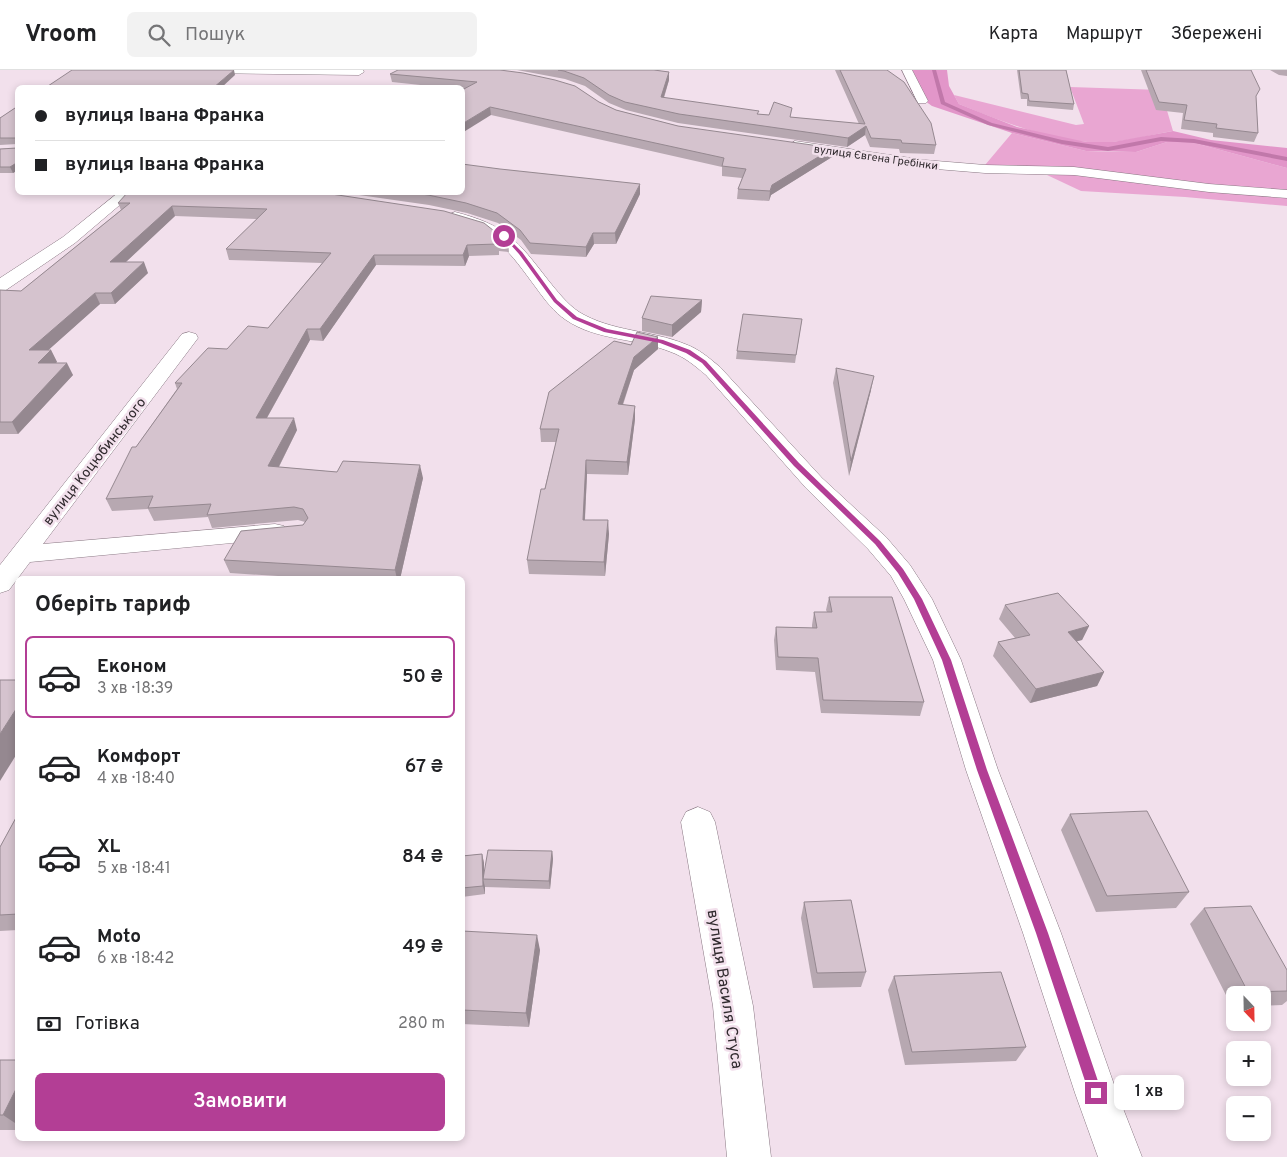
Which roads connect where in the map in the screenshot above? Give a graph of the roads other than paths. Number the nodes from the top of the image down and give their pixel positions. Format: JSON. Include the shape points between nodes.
{"nodes":[{"id":1,"x":200,"y":70,"type":"edge"},
{"id":2,"x":370,"y":70,"type":"edge"},
{"id":3,"x":907,"y":70,"type":"edge"},
{"id":4,"x":359,"y":72,"type":"junction"},
{"id":5,"x":328,"y":84,"type":"dead end"},
{"id":6,"x":922,"y":101,"type":"dead end"},
{"id":7,"x":781,"y":143,"type":"edge"},
{"id":8,"x":1287,"y":194,"type":"edge"},
{"id":9,"x":124,"y":195,"type":"edge"},
{"id":10,"x":432,"y":213,"type":"edge"},
{"id":11,"x":0,"y":286,"type":"edge"},
{"id":12,"x":189,"y":338,"type":"dead end"},
{"id":13,"x":298,"y":530,"type":"edge"},
{"id":14,"x":22,"y":554,"type":"junction"},
{"id":15,"x":0,"y":584,"type":"edge"},
{"id":16,"x":698,"y":822,"type":"dead end"},
{"id":17,"x":749,"y":1157,"type":"edge"},
{"id":18,"x":1120,"y":1157,"type":"edge"}],
"edges":[{"from":1,"to":4,"type":"street"},
{"from":2,"to":4,"type":"street"},
{"from":3,"to":6,"type":"street"},
{"from":4,"to":5,"type":"street"},
{"from":7,"to":8,"type":"street","name":"вулиця Євгена Гребінки","via":[[924,164],[1074,171],[1226,190]]},
{"from":9,"to":11,"type":"street","via":[[46,257]]},
{"from":10,"to":18,"type":"street","via":[[480,224],[504,236],[556,301],[583,322],[606,331],[661,341],[696,355],[814,483],[878,542],[901,571],[918,599],[946,660]]},
{"from":12,"to":14,"type":"street","name":"вулиця Коцюбинського"},
{"from":13,"to":14,"type":"street"},
{"from":14,"to":15,"type":"street","name":"вулиця Коцюбинського"},
{"from":16,"to":17,"type":"street","name":"вулиця Василя Стуса","via":[[733,1006]]}]}
